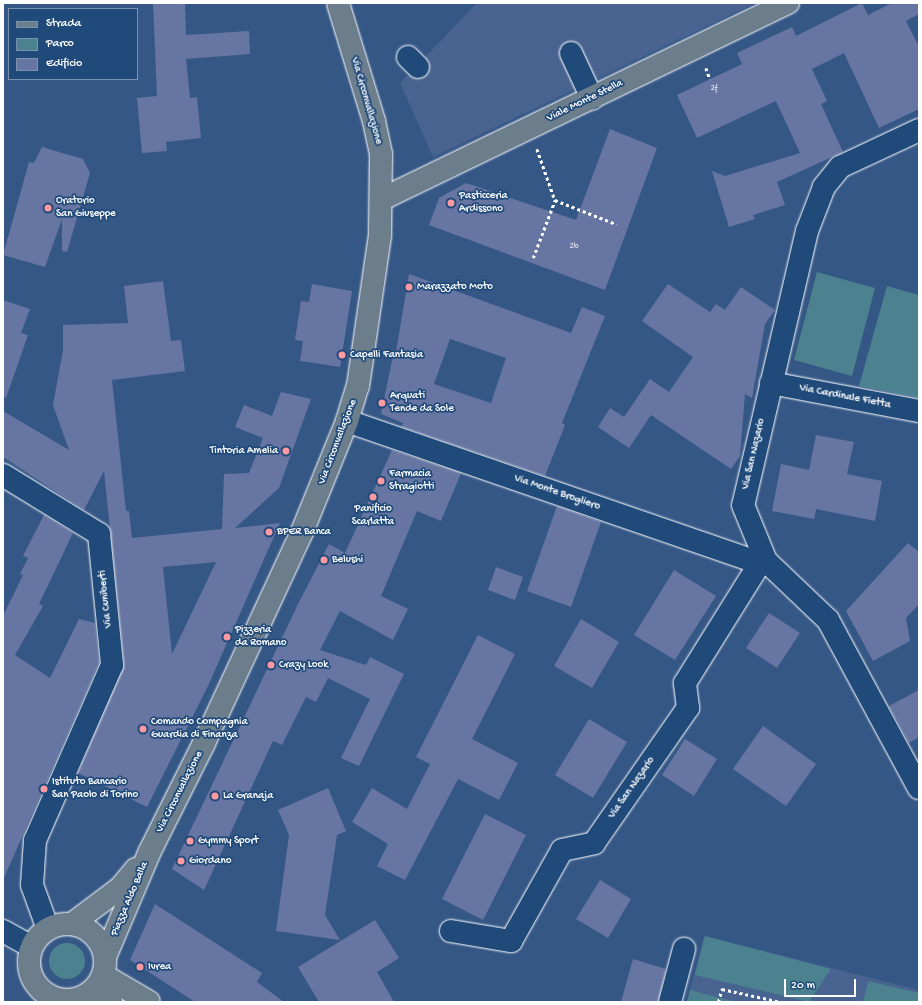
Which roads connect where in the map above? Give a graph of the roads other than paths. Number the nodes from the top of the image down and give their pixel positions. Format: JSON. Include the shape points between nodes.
{"nodes":[{"id":1,"x":338,"y":3,"type":"edge"},
{"id":2,"x":788,"y":3,"type":"edge"},
{"id":3,"x":571,"y":54,"type":"dead end"},
{"id":4,"x":592,"y":98,"type":"junction"},
{"id":5,"x":919,"y":130,"type":"edge"},
{"id":6,"x":382,"y":199,"type":"junction"},
{"id":7,"x":771,"y":383,"type":"junction"},
{"id":8,"x":919,"y":411,"type":"edge"},
{"id":9,"x":347,"y":421,"type":"junction"},
{"id":10,"x":3,"y":475,"type":"edge"},
{"id":11,"x":763,"y":562,"type":"junction"},
{"id":12,"x":919,"y":788,"type":"edge"},
{"id":13,"x":150,"y":851,"type":"junction"},
{"id":14,"x":72,"y":924,"type":"junction"},
{"id":15,"x":48,"y":929,"type":"junction"},
{"id":16,"x":451,"y":930,"type":"dead end"},
{"id":17,"x":3,"y":931,"type":"edge"},
{"id":18,"x":32,"y":947,"type":"junction"},
{"id":19,"x":684,"y":949,"type":"dead end"},
{"id":20,"x":104,"y":966,"type":"junction"},
{"id":21,"x":71,"y":999,"type":"edge"},
{"id":22,"x":110,"y":1002,"type":"edge"},
{"id":23,"x":149,"y":1002,"type":"edge"},
{"id":24,"x":670,"y":1002,"type":"edge"}],
"edges":[{"from":1,"to":6,"type":"main road","name":"Via Circonvallazione","via":[[374,121],[381,154]]},
{"from":2,"to":4,"type":"main road","name":"Viale Monte Stella"},
{"from":3,"to":4,"type":"street"},
{"from":4,"to":6,"type":"main road","name":"Viale Monte Stella"},
{"from":5,"to":7,"type":"street","name":"Via San Nazario","via":[[840,167],[824,187],[807,231]]},
{"from":6,"to":9,"type":"main road","name":"Via Circonvallazione","via":[[380,235],[364,352],[358,386]]},
{"from":7,"to":8,"type":"street","name":"Via Cardinale Fietta"},
{"from":7,"to":11,"type":"street","name":"Via San Nazario","via":[[743,505]]},
{"from":9,"to":11,"type":"street","name":"Via Monte Brogliero"},
{"from":9,"to":13,"type":"main road","name":"Via Circonvallazione","via":[[302,532],[253,640]]},
{"from":10,"to":15,"type":"street","name":"Via Cuniberti","via":[[99,534],[112,665],[34,840],[32,885]]},
{"from":11,"to":12,"type":"street","name":"Via San Nazario","via":[[828,620]]},
{"from":11,"to":16,"type":"street","name":"Via San Nazario","via":[[685,683],[688,708],[594,843],[562,850],[511,941]]},
{"from":13,"to":14,"type":"main road","name":"Piazza Aldo Balla","via":[[120,888]]},
{"from":13,"to":20,"type":"main road","name":"Piazza Aldo Balla"},
{"from":14,"to":15,"type":"main road"},
{"from":14,"to":20,"type":"main road","via":[[84,928],[94,936]]},
{"from":15,"to":18,"type":"main road","via":[[37,938]]},
{"from":17,"to":18,"type":"street"},
{"from":18,"to":21,"type":"main road","via":[[29,966],[37,986],[51,996]]},
{"from":19,"to":24,"type":"street"},
{"from":20,"to":21,"type":"main road","via":[[96,987]]},
{"from":20,"to":23,"type":"main road"},
{"from":21,"to":22,"type":"main road"}]}
